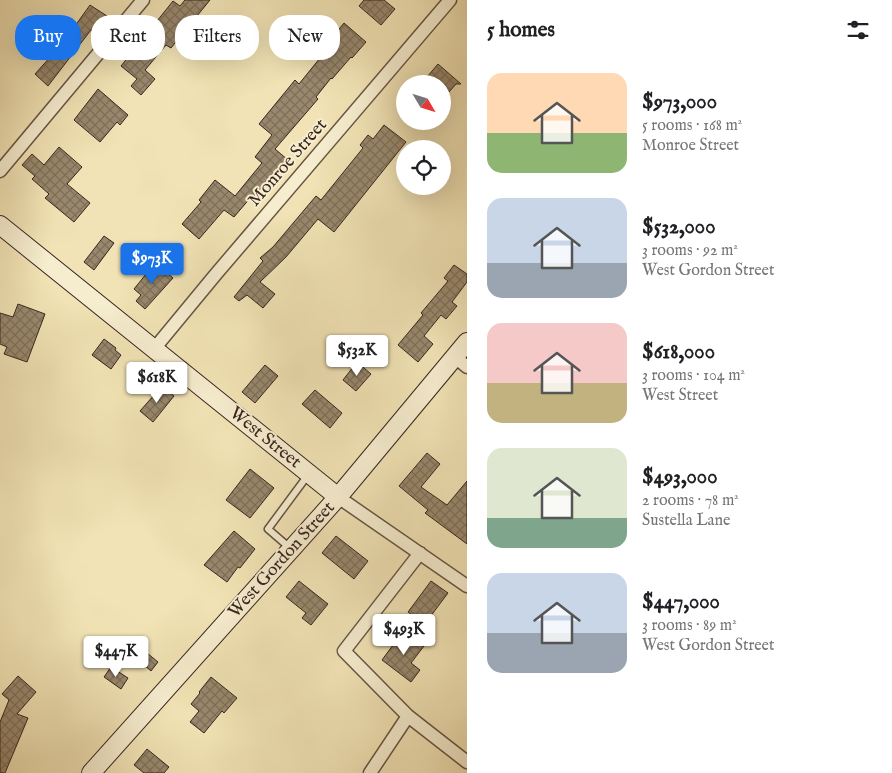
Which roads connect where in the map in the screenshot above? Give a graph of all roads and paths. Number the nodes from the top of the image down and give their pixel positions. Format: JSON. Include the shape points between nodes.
{"nodes":[{"id":1,"x":143,"y":0,"type":"edge"},
{"id":2,"x":450,"y":0,"type":"edge"},
{"id":3,"x":0,"y":171,"type":"edge"},
{"id":4,"x":0,"y":225,"type":"edge"},
{"id":5,"x":467,"y":342,"type":"edge"},
{"id":6,"x":154,"y":349,"type":"junction"},
{"id":7,"x":461,"y":362,"type":"edge"},
{"id":8,"x":309,"y":474,"type":"junction"},
{"id":9,"x":338,"y":497,"type":"junction"},
{"id":10,"x":291,"y":550,"type":"junction"},
{"id":11,"x":420,"y":553,"type":"junction"},
{"id":12,"x":467,"y":586,"type":"edge"},
{"id":13,"x":408,"y":716,"type":"junction"},
{"id":14,"x":467,"y":762,"type":"edge"},
{"id":15,"x":91,"y":773,"type":"edge"},
{"id":16,"x":370,"y":773,"type":"edge"}],
"edges":[{"from":1,"to":3,"type":"street"},
{"from":2,"to":6,"type":"street","name":"Monroe Street"},
{"from":4,"to":6,"type":"street","name":"West Street"},
{"from":5,"to":7,"type":"street","name":"West Gordon Street"},
{"from":6,"to":8,"type":"street","name":"West Street"},
{"from":7,"to":9,"type":"street","name":"West Gordon Street"},
{"from":8,"to":9,"type":"street","name":"West Street"},
{"from":8,"to":10,"type":"lane","via":[[268,529]]},
{"from":9,"to":10,"type":"street","name":"West Gordon Street"},
{"from":9,"to":11,"type":"street","name":"West Street"},
{"from":10,"to":15,"type":"street","name":"West Gordon Street"},
{"from":11,"to":12,"type":"street","name":"West Street"},
{"from":11,"to":13,"type":"street","via":[[344,651]]},
{"from":13,"to":14,"type":"street"},
{"from":13,"to":16,"type":"street"}]}
